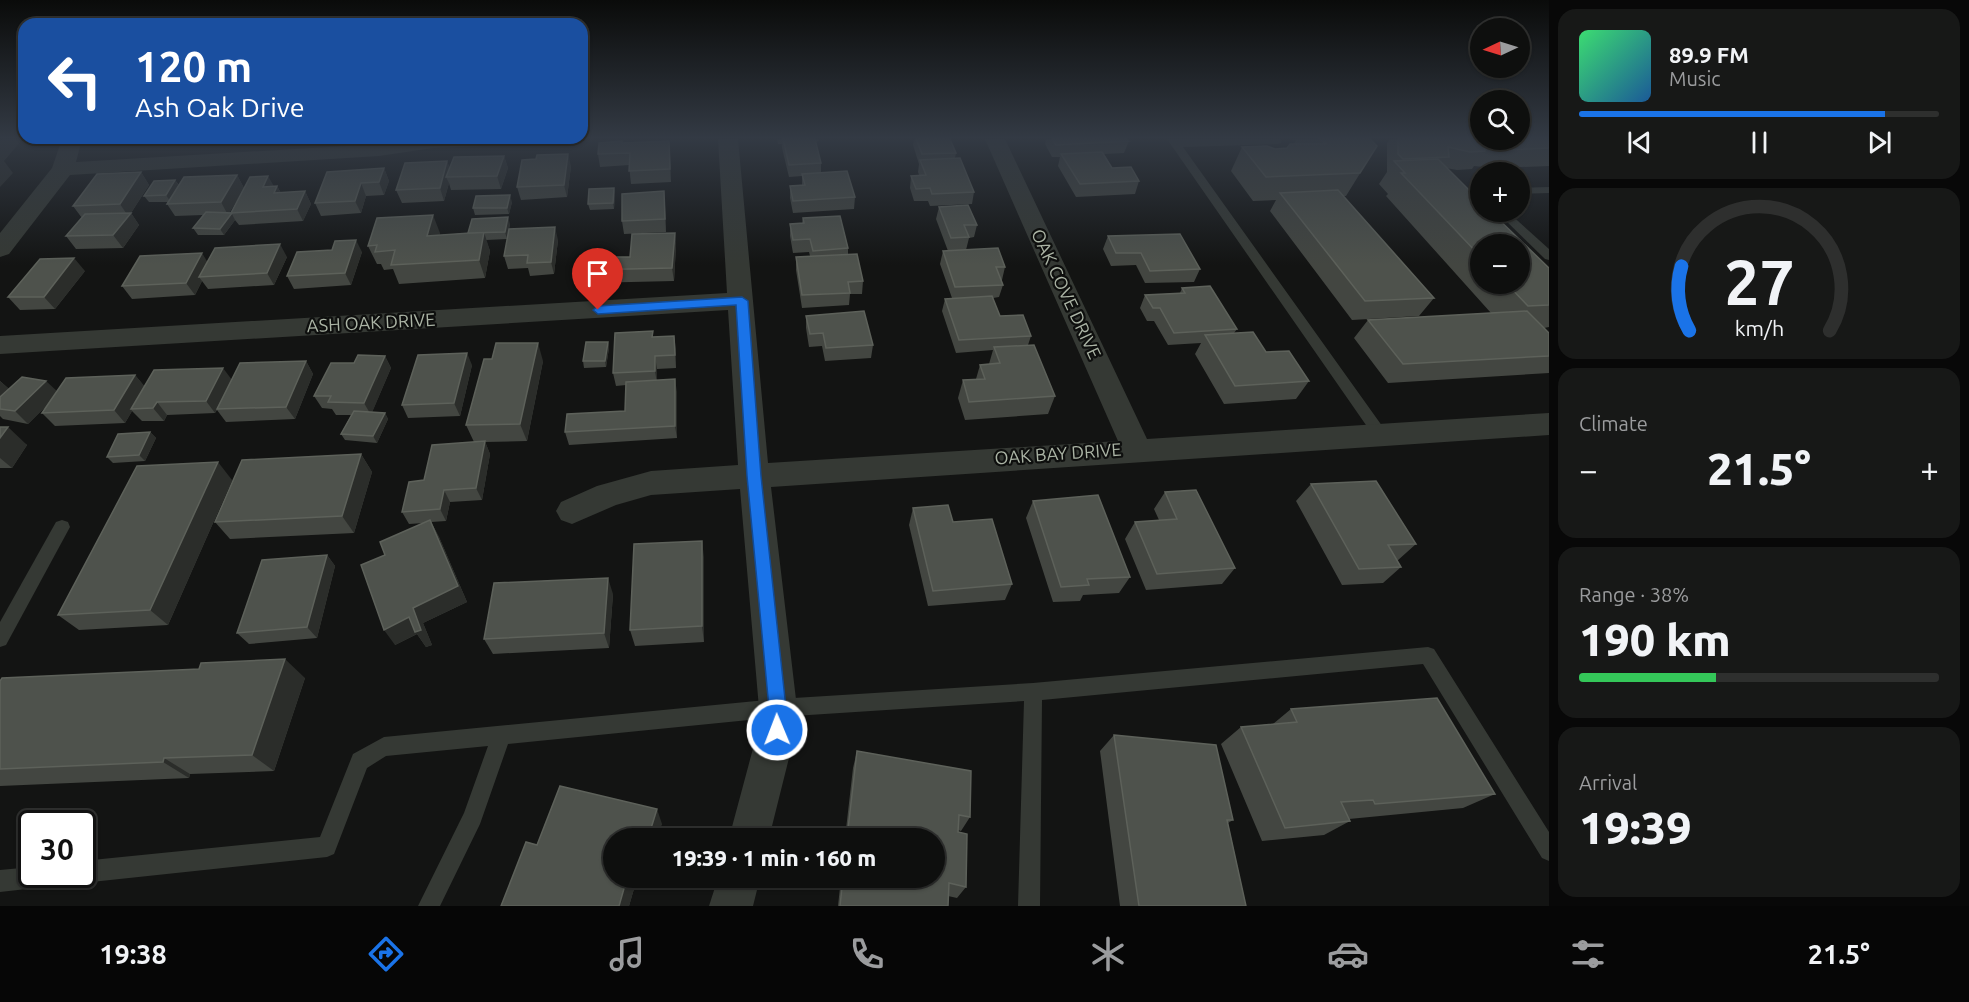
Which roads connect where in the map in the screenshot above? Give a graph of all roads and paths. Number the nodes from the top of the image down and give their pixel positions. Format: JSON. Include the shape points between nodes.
{"nodes":[{"id":1,"x":53,"y":181,"type":"edge"},
{"id":2,"x":732,"y":181,"type":"edge"},
{"id":3,"x":1014,"y":181,"type":"edge"},
{"id":4,"x":1202,"y":181,"type":"edge"},
{"id":5,"x":1530,"y":191,"type":"edge"},
{"id":6,"x":1546,"y":192,"type":"edge"},
{"id":7,"x":1513,"y":222,"type":"edge"},
{"id":8,"x":0,"y":249,"type":"edge"},
{"id":9,"x":1549,"y":256,"type":"edge"},
{"id":10,"x":742,"y":301,"type":"junction"},
{"id":11,"x":0,"y":345,"type":"edge"},
{"id":12,"x":1549,"y":424,"type":"edge"},
{"id":13,"x":1380,"y":434,"type":"junction"},
{"id":14,"x":1137,"y":449,"type":"junction"},
{"id":15,"x":754,"y":476,"type":"junction"},
{"id":16,"x":572,"y":511,"type":"dead end"},
{"id":17,"x":62,"y":527,"type":"dead end"},
{"id":18,"x":0,"y":639,"type":"edge"},
{"id":19,"x":1033,"y":692,"type":"junction"},
{"id":20,"x":778,"y":708,"type":"junction"},
{"id":21,"x":502,"y":735,"type":"junction"},
{"id":22,"x":752,"y":828,"type":"edge"},
{"id":23,"x":1549,"y":852,"type":"edge"},
{"id":24,"x":96,"y":871,"type":"edge"},
{"id":25,"x":18,"y":879,"type":"edge"},
{"id":26,"x":0,"y":881,"type":"edge"},
{"id":27,"x":736,"y":888,"type":"edge"},
{"id":28,"x":429,"y":906,"type":"edge"},
{"id":29,"x":731,"y":906,"type":"edge"},
{"id":30,"x":1029,"y":906,"type":"edge"}],
"edges":[{"from":1,"to":8,"type":"street"},
{"from":2,"to":10,"type":"street"},
{"from":3,"to":14,"type":"street","name":"OAK COVE DRIVE"},
{"from":4,"to":13,"type":"lane"},
{"from":5,"to":6,"type":"lane"},
{"from":7,"to":9,"type":"lane"},
{"from":10,"to":11,"type":"street","name":"ASH OAK DRIVE"},
{"from":10,"to":15,"type":"street"},
{"from":12,"to":13,"type":"street","name":"OAK BAY DRIVE"},
{"from":13,"to":14,"type":"street","name":"OAK BAY DRIVE"},
{"from":14,"to":15,"type":"street","name":"OAK BAY DRIVE"},
{"from":15,"to":16,"type":"street","name":"OAK BAY DRIVE","via":[[651,483],[608,495]]},
{"from":15,"to":20,"type":"street"},
{"from":17,"to":18,"type":"lane"},
{"from":19,"to":20,"type":"lane"},
{"from":19,"to":23,"type":"lane","via":[[1428,655]]},
{"from":19,"to":30,"type":"lane"},
{"from":20,"to":21,"type":"lane"},
{"from":20,"to":22,"type":"street","via":[[777,730]]},
{"from":21,"to":24,"type":"lane","via":[[384,747],[360,761],[327,847]]},
{"from":21,"to":28,"type":"lane","via":[[473,817]]},
{"from":25,"to":26,"type":"lane"},
{"from":27,"to":29,"type":"street"}]}
